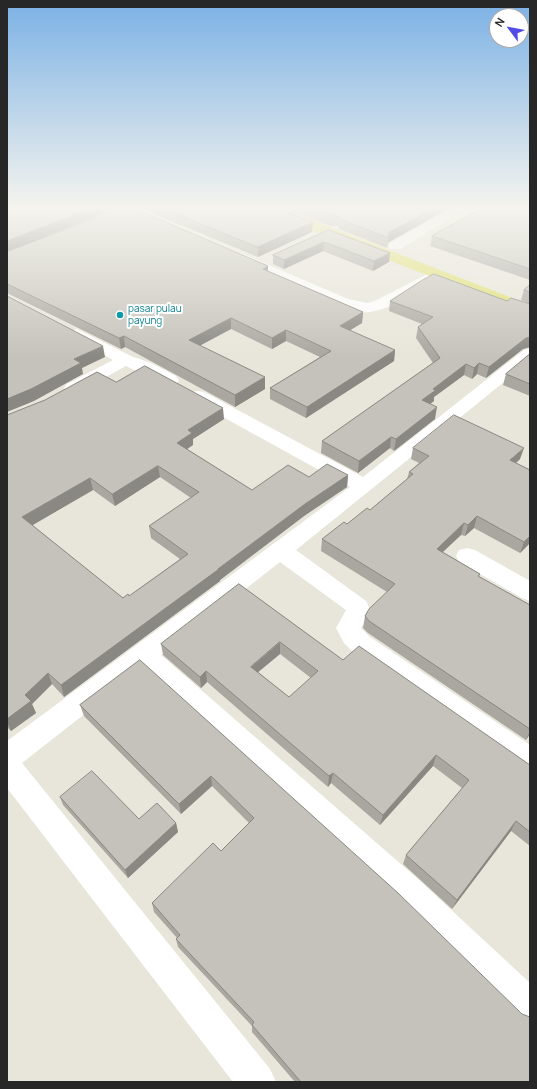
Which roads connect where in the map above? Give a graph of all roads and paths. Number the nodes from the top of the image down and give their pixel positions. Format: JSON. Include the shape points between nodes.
{"nodes":[{"id":1,"x":241,"y":257,"type":"edge"},
{"id":2,"x":395,"y":257,"type":"edge"},
{"id":3,"x":424,"y":257,"type":"edge"},
{"id":4,"x":271,"y":258,"type":"dead end"},
{"id":5,"x":258,"y":264,"type":"junction"},
{"id":6,"x":437,"y":275,"type":"junction"},
{"id":7,"x":522,"y":293,"type":"dead end"},
{"id":8,"x":530,"y":310,"type":"edge"},
{"id":9,"x":65,"y":327,"type":"edge"},
{"id":10,"x":530,"y":353,"type":"edge"},
{"id":11,"x":125,"y":360,"type":"junction"},
{"id":12,"x":62,"y":394,"type":"edge"},
{"id":13,"x":364,"y":486,"type":"junction"},
{"id":14,"x":280,"y":550,"type":"junction"},
{"id":15,"x":467,"y":556,"type":"dead end"},
{"id":16,"x":530,"y":592,"type":"edge"},
{"id":17,"x":144,"y":655,"type":"junction"},
{"id":18,"x":7,"y":758,"type":"edge"},
{"id":19,"x":530,"y":761,"type":"edge"},
{"id":20,"x":7,"y":766,"type":"edge"},
{"id":21,"x":530,"y":1006,"type":"edge"},
{"id":22,"x":257,"y":1082,"type":"edge"}],
"edges":[{"from":1,"to":5,"type":"street"},
{"from":2,"to":6,"type":"main road"},
{"from":3,"to":7,"type":"main road"},
{"from":4,"to":5,"type":"street"},
{"from":5,"to":6,"type":"street","via":[[342,302],[362,308],[378,305]]},
{"from":6,"to":8,"type":"main road"},
{"from":9,"to":11,"type":"street"},
{"from":10,"to":13,"type":"street"},
{"from":11,"to":12,"type":"street"},
{"from":11,"to":13,"type":"street","via":[[145,367]]},
{"from":13,"to":14,"type":"street"},
{"from":14,"to":17,"type":"street"},
{"from":14,"to":19,"type":"street","via":[[358,607],[358,613],[348,628],[350,634],[378,657]]},
{"from":15,"to":16,"type":"street"},
{"from":17,"to":18,"type":"street"},
{"from":17,"to":21,"type":"street","via":[[407,890]]},
{"from":20,"to":22,"type":"street"}]}
